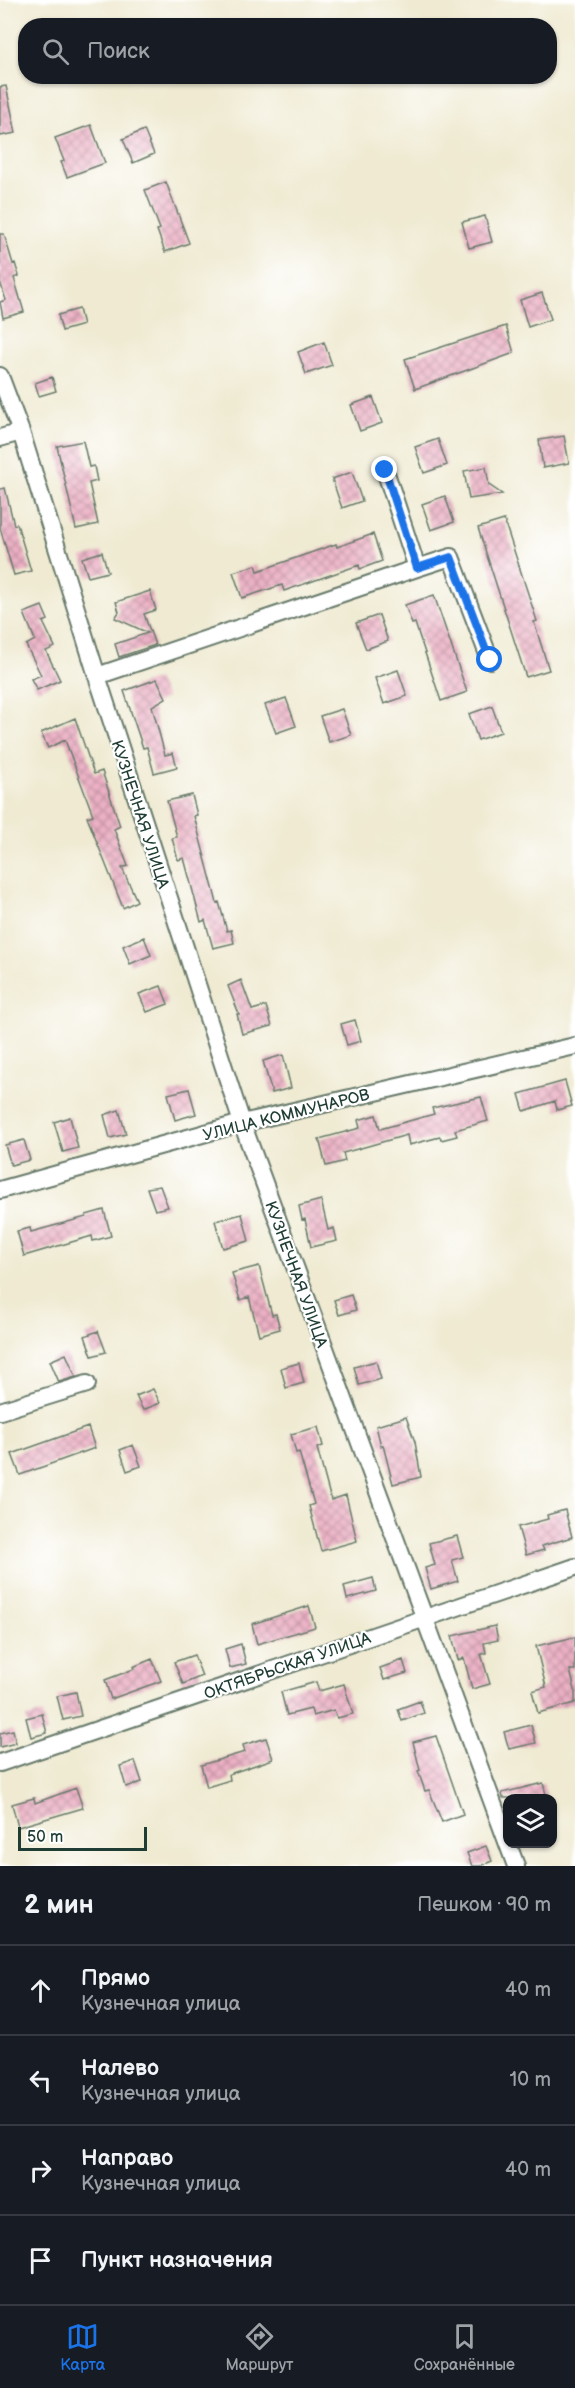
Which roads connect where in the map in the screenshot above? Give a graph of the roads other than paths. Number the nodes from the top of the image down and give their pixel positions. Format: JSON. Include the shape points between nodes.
{"nodes":[{"id":1,"x":0,"y":376,"type":"edge"},
{"id":2,"x":21,"y":432,"type":"junction"},
{"id":3,"x":0,"y":438,"type":"edge"},
{"id":4,"x":385,"y":470,"type":"dead end"},
{"id":5,"x":417,"y":568,"type":"junction"},
{"id":6,"x":490,"y":660,"type":"dead end"},
{"id":7,"x":97,"y":676,"type":"junction"},
{"id":8,"x":575,"y":1046,"type":"edge"},
{"id":9,"x":242,"y":1123,"type":"junction"},
{"id":10,"x":0,"y":1190,"type":"edge"},
{"id":11,"x":87,"y":1384,"type":"dead end"},
{"id":12,"x":0,"y":1411,"type":"edge"},
{"id":13,"x":575,"y":1568,"type":"edge"},
{"id":14,"x":424,"y":1618,"type":"junction"},
{"id":15,"x":0,"y":1763,"type":"edge"},
{"id":16,"x":516,"y":1866,"type":"edge"}],
"edges":[{"from":1,"to":2,"type":"street","name":"КУЗНЕЧНАЯ УЛИЦА"},
{"from":2,"to":3,"type":"street"},
{"from":2,"to":7,"type":"street","name":"КУЗНЕЧНАЯ УЛИЦА"},
{"from":4,"to":5,"type":"street"},
{"from":5,"to":6,"type":"street","via":[[451,557]]},
{"from":5,"to":7,"type":"street"},
{"from":7,"to":9,"type":"street","name":"КУЗНЕЧНАЯ УЛИЦА"},
{"from":8,"to":9,"type":"street","name":"УЛИЦА КОММУНАРОВ"},
{"from":9,"to":10,"type":"street","name":"УЛИЦА КОММУНАРОВ"},
{"from":9,"to":14,"type":"street","name":"КУЗНЕЧНАЯ УЛИЦА"},
{"from":11,"to":12,"type":"street"},
{"from":13,"to":14,"type":"street","name":"ОКТЯБРЬСКАЯ УЛИЦА"},
{"from":14,"to":15,"type":"street","name":"ОКТЯБРЬСКАЯ УЛИЦА"},
{"from":14,"to":16,"type":"street","name":"КУЗНЕЧНАЯ УЛИЦА"}]}
